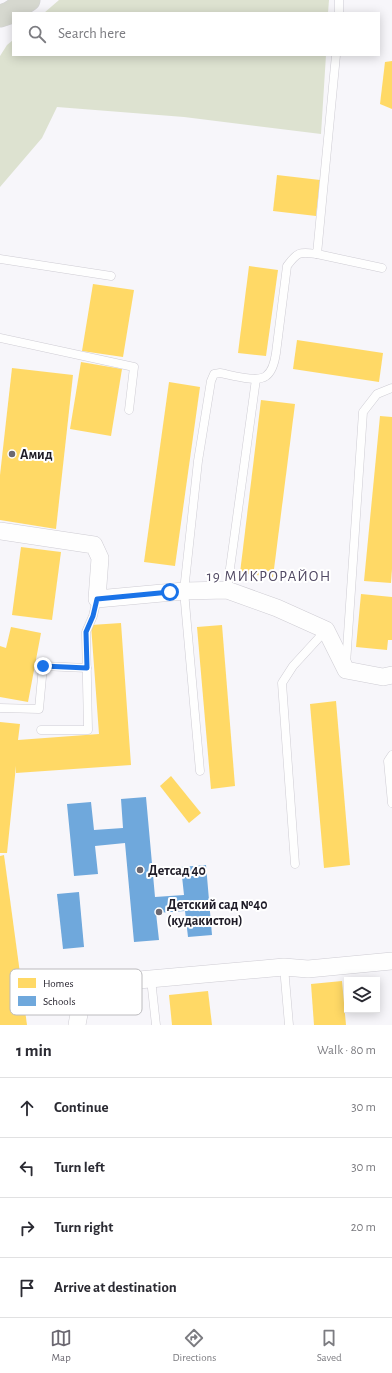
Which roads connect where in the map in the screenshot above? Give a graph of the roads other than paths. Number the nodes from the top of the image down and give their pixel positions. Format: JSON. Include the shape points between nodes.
{"nodes":[{"id":1,"x":29,"y":0,"type":"edge"},
{"id":2,"x":339,"y":0,"type":"edge"},
{"id":3,"x":13,"y":12,"type":"edge"},
{"id":4,"x":339,"y":12,"type":"edge"},
{"id":5,"x":12,"y":13,"type":"edge"},
{"id":6,"x":3,"y":20,"type":"edge"},
{"id":7,"x":336,"y":56,"type":"edge"},
{"id":8,"x":317,"y":254,"type":"junction"},
{"id":9,"x":0,"y":259,"type":"edge"},
{"id":10,"x":382,"y":268,"type":"dead end"},
{"id":11,"x":111,"y":276,"type":"dead end"},
{"id":12,"x":0,"y":338,"type":"edge"},
{"id":13,"x":256,"y":379,"type":"junction"},
{"id":14,"x":392,"y":388,"type":"edge"},
{"id":15,"x":130,"y":410,"type":"dead end"},
{"id":16,"x":0,"y":531,"type":"edge"},
{"id":17,"x":227,"y":590,"type":"junction"},
{"id":18,"x":184,"y":591,"type":"junction"},
{"id":19,"x":97,"y":599,"type":"junction"},
{"id":20,"x":326,"y":630,"type":"junction"},
{"id":21,"x":87,"y":668,"type":"junction"},
{"id":22,"x":346,"y":670,"type":"junction"},
{"id":23,"x":392,"y":676,"type":"edge"},
{"id":24,"x":0,"y":708,"type":"edge"},
{"id":25,"x":42,"y":730,"type":"dead end"},
{"id":26,"x":392,"y":756,"type":"edge"},
{"id":27,"x":200,"y":772,"type":"dead end"},
{"id":28,"x":392,"y":803,"type":"edge"},
{"id":29,"x":295,"y":864,"type":"dead end"},
{"id":30,"x":392,"y":961,"type":"edge"},
{"id":31,"x":284,"y":967,"type":"junction"},
{"id":32,"x":151,"y":978,"type":"junction"},
{"id":33,"x":142,"y":979,"type":"edge"},
{"id":34,"x":79,"y":1015,"type":"edge"},
{"id":35,"x":77,"y":1025,"type":"edge"},
{"id":36,"x":156,"y":1025,"type":"edge"},
{"id":37,"x":289,"y":1025,"type":"edge"}],
"edges":[{"from":1,"to":3,"type":"highway"},
{"from":2,"to":4,"type":"lane"},
{"from":5,"to":6,"type":"highway"},
{"from":7,"to":8,"type":"lane"},
{"from":8,"to":10,"type":"lane"},
{"from":8,"to":13,"type":"lane","via":[[301,252],[294,256],[287,266],[274,365],[267,375]]},
{"from":9,"to":11,"type":"lane"},
{"from":12,"to":15,"type":"lane","via":[[134,367]]},
{"from":13,"to":17,"type":"lane"},
{"from":13,"to":18,"type":"lane","via":[[220,373],[214,374],[211,381],[198,461]]},
{"from":14,"to":22,"type":"lane","via":[[377,394],[363,412]]},
{"from":16,"to":19,"type":"street","via":[[94,545],[100,558]]},
{"from":17,"to":18,"type":"street"},
{"from":17,"to":20,"type":"street","via":[[277,608]]},
{"from":18,"to":19,"type":"street"},
{"from":18,"to":27,"type":"lane"},
{"from":19,"to":21,"type":"lane","via":[[86,632]]},
{"from":20,"to":22,"type":"street"},
{"from":20,"to":29,"type":"lane","via":[[293,666],[282,683]]},
{"from":21,"to":24,"type":"lane","via":[[43,666],[39,709]]},
{"from":21,"to":25,"type":"lane","via":[[88,730]]},
{"from":22,"to":23,"type":"street","via":[[383,677]]},
{"from":26,"to":28,"type":"lane","via":[[388,761]]},
{"from":30,"to":31,"type":"street","via":[[308,969]]},
{"from":31,"to":32,"type":"street"},
{"from":31,"to":37,"type":"lane"},
{"from":32,"to":33,"type":"street"},
{"from":32,"to":36,"type":"lane"},
{"from":34,"to":35,"type":"street"}]}
